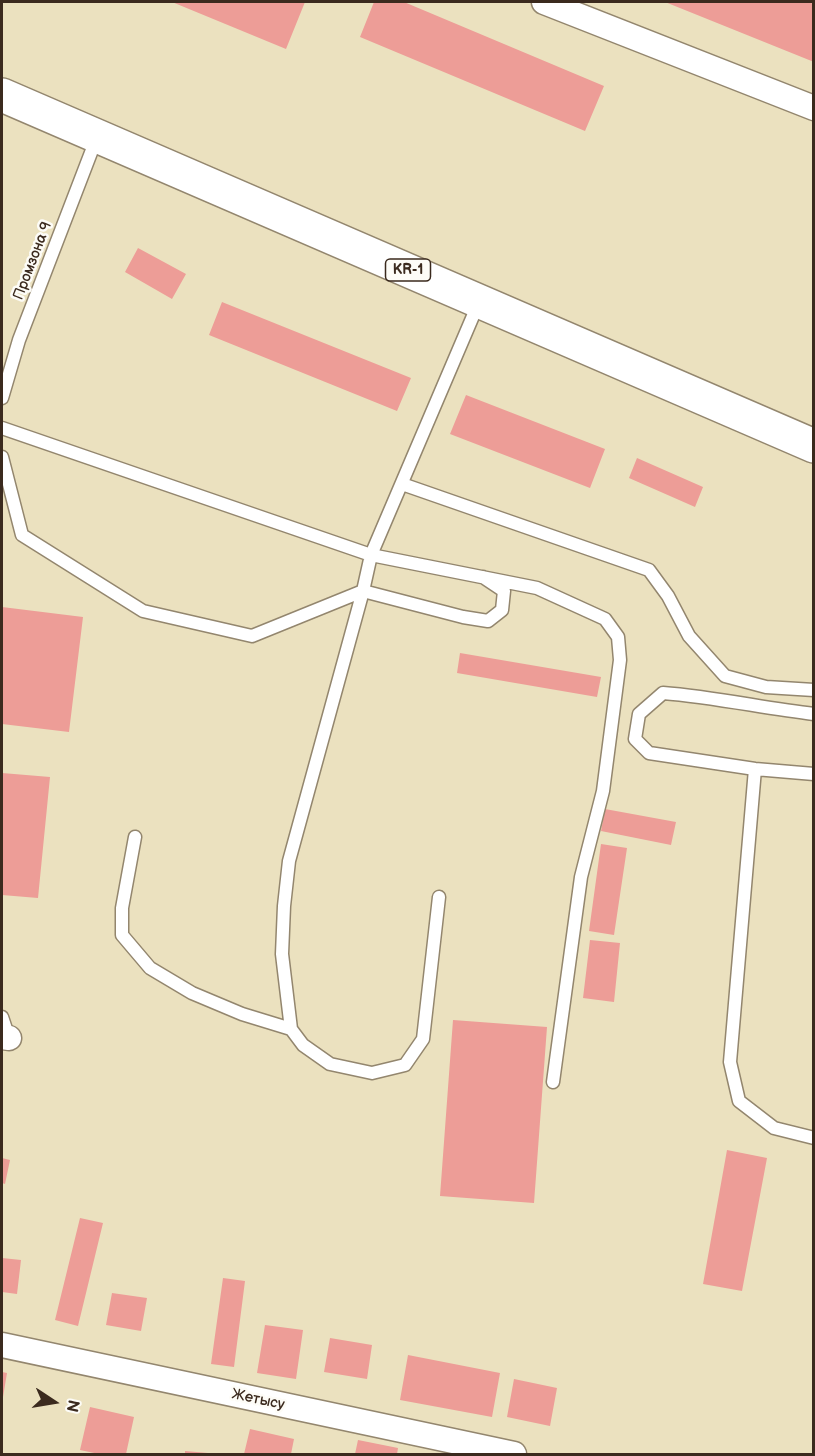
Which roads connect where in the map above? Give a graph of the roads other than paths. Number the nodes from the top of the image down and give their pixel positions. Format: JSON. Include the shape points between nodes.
{"nodes":[{"id":1,"x":544,"y":2,"type":"edge"},
{"id":2,"x":2,"y":95,"type":"edge"},
{"id":3,"x":813,"y":108,"type":"edge"},
{"id":4,"x":97,"y":136,"type":"junction"},
{"id":5,"x":479,"y":301,"type":"junction"},
{"id":6,"x":2,"y":398,"type":"edge"},
{"id":7,"x":2,"y":428,"type":"edge"},
{"id":8,"x":813,"y":446,"type":"edge"},
{"id":9,"x":2,"y":457,"type":"edge"},
{"id":10,"x":402,"y":484,"type":"junction"},
{"id":11,"x":371,"y":555,"type":"junction"},
{"id":12,"x":483,"y":577,"type":"junction"},
{"id":13,"x":363,"y":591,"type":"junction"},
{"id":14,"x":813,"y":687,"type":"edge"},
{"id":15,"x":813,"y":714,"type":"edge"},
{"id":16,"x":755,"y":769,"type":"junction"},
{"id":17,"x":813,"y":774,"type":"edge"},
{"id":18,"x":135,"y":837,"type":"dead end"},
{"id":19,"x":439,"y":897,"type":"dead end"},
{"id":20,"x":291,"y":1029,"type":"junction"},
{"id":21,"x":553,"y":1082,"type":"dead end"},
{"id":22,"x":813,"y":1138,"type":"edge"},
{"id":23,"x":2,"y":1345,"type":"edge"},
{"id":24,"x":514,"y":1455,"type":"edge"}],
"edges":[{"from":1,"to":3,"type":"street"},
{"from":2,"to":4,"type":"main road","number":"KR-1"},
{"from":4,"to":5,"type":"main road","number":"KR-1"},
{"from":4,"to":6,"type":"lane","name":"Промзона 9","via":[[19,340]]},
{"from":5,"to":8,"type":"main road","number":"KR-1"},
{"from":5,"to":10,"type":"lane"},
{"from":7,"to":11,"type":"lane"},
{"from":9,"to":13,"type":"lane","via":[[22,535],[143,611],[252,636]]},
{"from":10,"to":11,"type":"lane"},
{"from":10,"to":14,"type":"lane","via":[[649,570],[689,636],[724,676],[766,687]]},
{"from":11,"to":12,"type":"lane"},
{"from":11,"to":13,"type":"lane"},
{"from":12,"to":13,"type":"lane","via":[[504,591],[502,610],[488,621]]},
{"from":12,"to":21,"type":"lane","via":[[537,588],[605,619],[618,637],[620,660],[603,791],[581,877]]},
{"from":13,"to":20,"type":"lane","via":[[288,861],[282,954]]},
{"from":15,"to":16,"type":"lane","via":[[663,693],[639,714],[635,739],[649,753]]},
{"from":16,"to":17,"type":"lane"},
{"from":16,"to":22,"type":"lane","via":[[730,1062],[740,1101],[774,1128]]},
{"from":18,"to":20,"type":"lane","via":[[122,908],[122,935],[150,968],[192,993]]},
{"from":19,"to":20,"type":"lane","via":[[423,1039],[405,1065],[372,1073],[330,1064],[303,1045]]},
{"from":23,"to":24,"type":"street","name":"Жетысу"}]}
